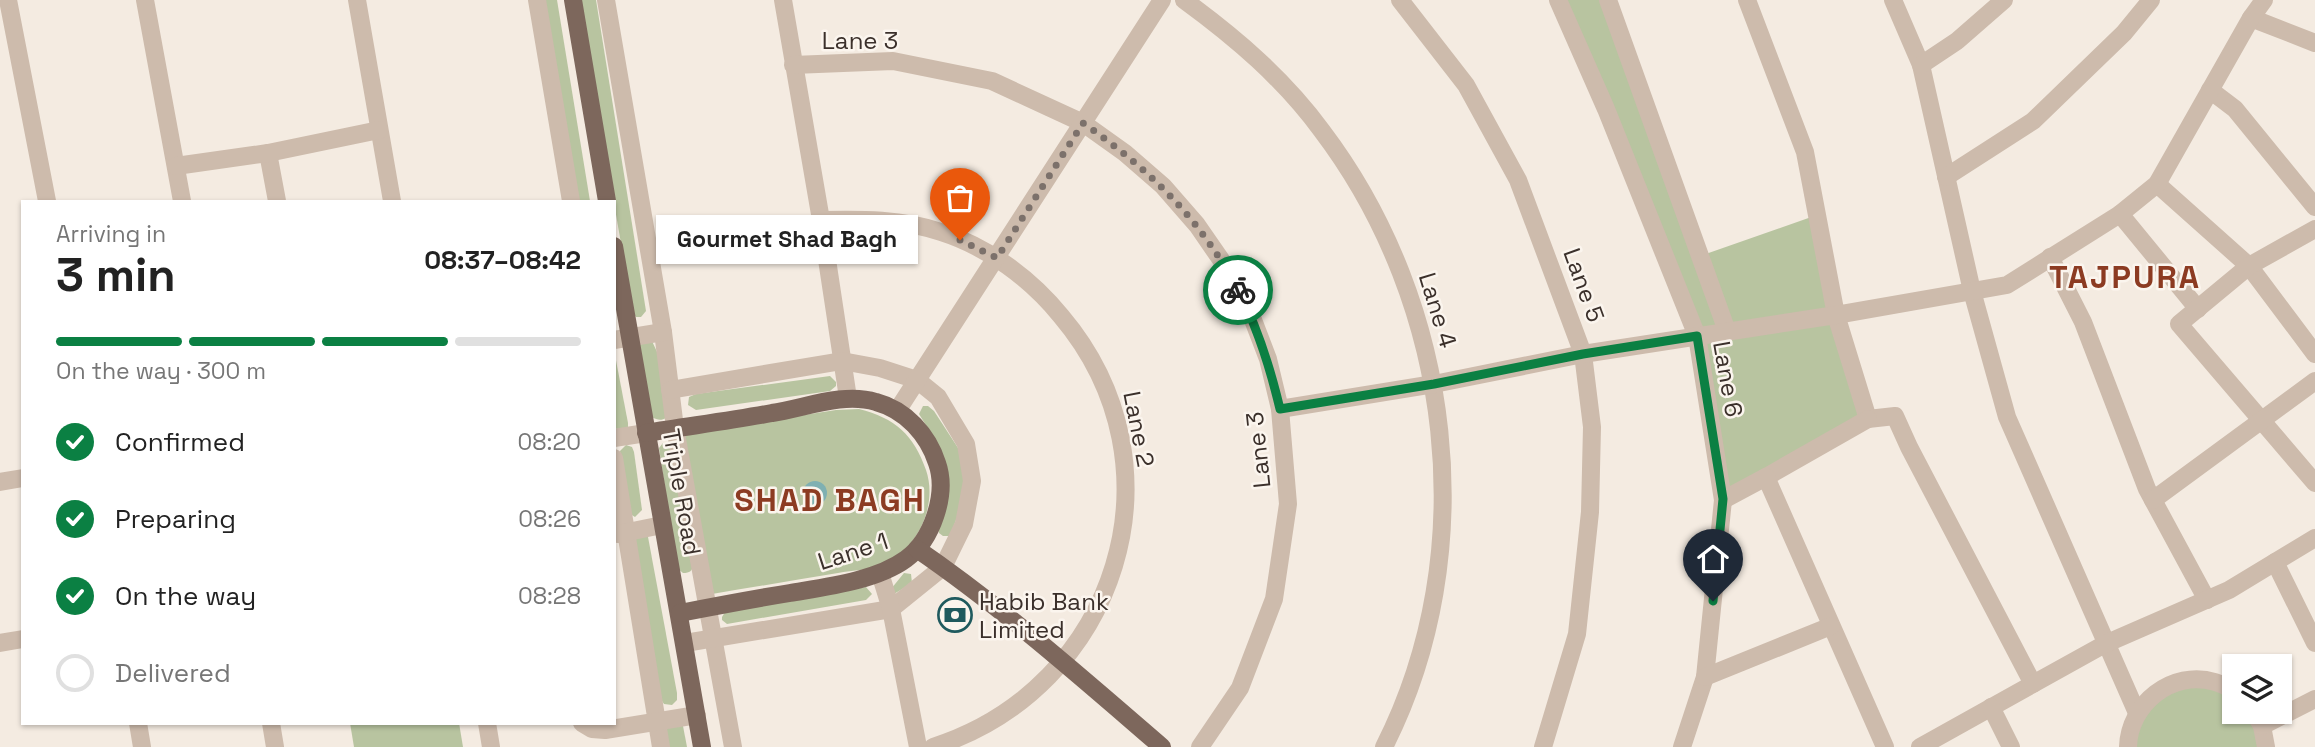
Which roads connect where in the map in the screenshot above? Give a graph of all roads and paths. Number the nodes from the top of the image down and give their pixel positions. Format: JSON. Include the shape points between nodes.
{"nodes":[{"id":1,"x":9,"y":0,"type":"edge"},
{"id":2,"x":145,"y":0,"type":"edge"},
{"id":3,"x":357,"y":0,"type":"edge"},
{"id":4,"x":537,"y":0,"type":"edge"},
{"id":5,"x":573,"y":0,"type":"edge"},
{"id":6,"x":606,"y":0,"type":"edge"},
{"id":7,"x":783,"y":0,"type":"edge"},
{"id":8,"x":1162,"y":0,"type":"edge"},
{"id":9,"x":1184,"y":0,"type":"edge"},
{"id":10,"x":1400,"y":0,"type":"edge"},
{"id":11,"x":1558,"y":0,"type":"edge"},
{"id":12,"x":1608,"y":0,"type":"edge"},
{"id":13,"x":1747,"y":0,"type":"edge"},
{"id":14,"x":1893,"y":0,"type":"edge"},
{"id":15,"x":2004,"y":0,"type":"edge"},
{"id":16,"x":2151,"y":0,"type":"edge"},
{"id":17,"x":2264,"y":0,"type":"edge"},
{"id":18,"x":2251,"y":18,"type":"junction"},
{"id":19,"x":2314,"y":44,"type":"edge"},
{"id":20,"x":793,"y":65,"type":"junction"},
{"id":21,"x":1921,"y":65,"type":"junction"},
{"id":22,"x":2210,"y":90,"type":"junction"},
{"id":23,"x":1083,"y":123,"type":"junction"},
{"id":24,"x":379,"y":130,"type":"junction"},
{"id":25,"x":268,"y":153,"type":"junction"},
{"id":26,"x":176,"y":166,"type":"junction"},
{"id":27,"x":1946,"y":177,"type":"junction"},
{"id":28,"x":2157,"y":184,"type":"junction"},
{"id":29,"x":47,"y":200,"type":"edge"},
{"id":30,"x":182,"y":200,"type":"edge"},
{"id":31,"x":277,"y":200,"type":"edge"},
{"id":32,"x":392,"y":200,"type":"edge"},
{"id":33,"x":571,"y":200,"type":"edge"},
{"id":34,"x":607,"y":200,"type":"edge"},
{"id":35,"x":2315,"y":208,"type":"edge"},
{"id":36,"x":2120,"y":214,"type":"junction"},
{"id":37,"x":821,"y":220,"type":"junction"},
{"id":38,"x":2315,"y":229,"type":"edge"},
{"id":39,"x":2050,"y":257,"type":"junction"},
{"id":40,"x":997,"y":258,"type":"junction"},
{"id":41,"x":2249,"y":266,"type":"junction"},
{"id":42,"x":616,"y":269,"type":"edge"},
{"id":43,"x":1972,"y":291,"type":"junction"},
{"id":44,"x":2198,"y":309,"type":"junction"},
{"id":45,"x":1836,"y":315,"type":"junction"},
{"id":46,"x":1727,"y":331,"type":"junction"},
{"id":47,"x":663,"y":332,"type":"junction"},
{"id":48,"x":1697,"y":336,"type":"junction"},
{"id":49,"x":622,"y":339,"type":"edge"},
{"id":50,"x":1583,"y":354,"type":"junction"},
{"id":51,"x":2315,"y":354,"type":"edge"},
{"id":52,"x":842,"y":361,"type":"junction"},
{"id":53,"x":918,"y":380,"type":"junction"},
{"id":54,"x":2315,"y":381,"type":"edge"},
{"id":55,"x":1434,"y":384,"type":"junction"},
{"id":56,"x":670,"y":390,"type":"junction"},
{"id":57,"x":848,"y":398,"type":"junction"},
{"id":58,"x":1280,"y":409,"type":"junction"},
{"id":59,"x":897,"y":411,"type":"junction"},
{"id":60,"x":1868,"y":419,"type":"junction"},
{"id":61,"x":2261,"y":420,"type":"junction"},
{"id":62,"x":676,"y":428,"type":"junction"},
{"id":63,"x":646,"y":433,"type":"junction"},
{"id":64,"x":616,"y":438,"type":"edge"},
{"id":65,"x":1766,"y":477,"type":"junction"},
{"id":66,"x":21,"y":478,"type":"edge"},
{"id":67,"x":0,"y":482,"type":"edge"},
{"id":68,"x":616,"y":483,"type":"edge"},
{"id":69,"x":2315,"y":483,"type":"edge"},
{"id":70,"x":1723,"y":499,"type":"junction"},
{"id":71,"x":2153,"y":500,"type":"junction"},
{"id":72,"x":662,"y":525,"type":"junction"},
{"id":73,"x":620,"y":534,"type":"edge"},
{"id":74,"x":2315,"y":538,"type":"edge"},
{"id":75,"x":917,"y":549,"type":"junction"},
{"id":76,"x":2276,"y":562,"type":"junction"},
{"id":77,"x":943,"y":567,"type":"junction"},
{"id":78,"x":880,"y":573,"type":"junction"},
{"id":79,"x":2207,"y":600,"type":"junction"},
{"id":80,"x":708,"y":607,"type":"junction"},
{"id":81,"x":891,"y":609,"type":"junction"},
{"id":82,"x":2308,"y":610,"type":"edge"},
{"id":83,"x":680,"y":612,"type":"junction"},
{"id":84,"x":1831,"y":626,"type":"junction"},
{"id":85,"x":21,"y":639,"type":"edge"},
{"id":86,"x":713,"y":639,"type":"junction"},
{"id":87,"x":0,"y":643,"type":"edge"},
{"id":88,"x":685,"y":643,"type":"junction"},
{"id":89,"x":2315,"y":643,"type":"edge"},
{"id":90,"x":2105,"y":644,"type":"junction"},
{"id":91,"x":1063,"y":663,"type":"junction"},
{"id":92,"x":1704,"y":677,"type":"junction"},
{"id":93,"x":2033,"y":684,"type":"junction"},
{"id":94,"x":2222,"y":685,"type":"edge"},
{"id":95,"x":2315,"y":699,"type":"edge"},
{"id":96,"x":1992,"y":707,"type":"junction"},
{"id":97,"x":2292,"y":707,"type":"edge"},
{"id":98,"x":2137,"y":713,"type":"junction"},
{"id":99,"x":697,"y":715,"type":"junction"},
{"id":100,"x":657,"y":721,"type":"junction"},
{"id":101,"x":2259,"y":724,"type":"edge"},
{"id":102,"x":138,"y":725,"type":"edge"},
{"id":103,"x":271,"y":725,"type":"edge"},
{"id":104,"x":487,"y":725,"type":"edge"},
{"id":105,"x":585,"y":725,"type":"edge"},
{"id":106,"x":142,"y":747,"type":"edge"},
{"id":107,"x":275,"y":747,"type":"edge"},
{"id":108,"x":491,"y":747,"type":"edge"},
{"id":109,"x":661,"y":747,"type":"edge"},
{"id":110,"x":702,"y":747,"type":"edge"},
{"id":111,"x":733,"y":747,"type":"edge"},
{"id":112,"x":918,"y":747,"type":"edge"},
{"id":113,"x":933,"y":747,"type":"edge"},
{"id":114,"x":1162,"y":747,"type":"edge"},
{"id":115,"x":1200,"y":747,"type":"edge"},
{"id":116,"x":1384,"y":747,"type":"edge"},
{"id":117,"x":1543,"y":747,"type":"edge"},
{"id":118,"x":1682,"y":747,"type":"edge"},
{"id":119,"x":1885,"y":747,"type":"edge"},
{"id":120,"x":1920,"y":747,"type":"edge"},
{"id":121,"x":2011,"y":747,"type":"edge"},
{"id":122,"x":2128,"y":747,"type":"edge"},
{"id":123,"x":2266,"y":747,"type":"edge"}],
"edges":[{"from":1,"to":29,"type":"street"},
{"from":2,"to":26,"type":"street"},
{"from":3,"to":24,"type":"street"},
{"from":4,"to":33,"type":"street"},
{"from":5,"to":34,"type":"main road"},
{"from":6,"to":47,"type":"street"},
{"from":7,"to":20,"type":"street"},
{"from":8,"to":23,"type":"street"},
{"from":9,"to":55,"type":"street","name":"Lane 4","via":[[1277,77],[1322,130],[1362,188],[1413,303]]},
{"from":10,"to":50,"type":"street","name":"Lane 5","via":[[1466,85],[1518,180]]},
{"from":11,"to":48,"type":"street","name":"Lane 6"},
{"from":12,"to":46,"type":"street"},
{"from":13,"to":45,"type":"street","via":[[1805,152]]},
{"from":14,"to":21,"type":"street"},
{"from":15,"to":21,"type":"street"},
{"from":16,"to":27,"type":"street","via":[[2124,33],[2033,121]]},
{"from":17,"to":18,"type":"street"},
{"from":18,"to":19,"type":"street"},
{"from":18,"to":22,"type":"street"},
{"from":20,"to":23,"type":"street","name":"Lane 3","via":[[893,61],[992,81]]},
{"from":20,"to":37,"type":"street"},
{"from":21,"to":27,"type":"street"},
{"from":22,"to":28,"type":"street"},
{"from":22,"to":35,"type":"street","via":[[2235,109]]},
{"from":23,"to":40,"type":"street"},
{"from":23,"to":58,"type":"street","name":"Lane 3","via":[[1163,186],[1219,256],[1250,312]]},
{"from":24,"to":25,"type":"street"},
{"from":24,"to":32,"type":"street"},
{"from":25,"to":26,"type":"street"},
{"from":25,"to":31,"type":"street"},
{"from":26,"to":30,"type":"street"},
{"from":27,"to":43,"type":"street"},
{"from":28,"to":36,"type":"street"},
{"from":28,"to":41,"type":"street"},
{"from":36,"to":39,"type":"street"},
{"from":36,"to":44,"type":"street"},
{"from":37,"to":40,"type":"street","name":"Lane 2","via":[[882,219],[906,224],[942,232]]},
{"from":37,"to":52,"type":"street"},
{"from":38,"to":41,"type":"street"},
{"from":39,"to":43,"type":"street","via":[[2007,285]]},
{"from":39,"to":71,"type":"street","via":[[2083,322]]},
{"from":40,"to":53,"type":"street"},
{"from":40,"to":91,"type":"street","name":"Lane 2","via":[[1043,293],[1080,338],[1107,389],[1122,445],[1126,503],[1116,561],[1095,614]]},
{"from":41,"to":44,"type":"street"},
{"from":41,"to":51,"type":"street"},
{"from":42,"to":49,"type":"main road","name":"Triple Road"},
{"from":43,"to":45,"type":"street"},
{"from":43,"to":90,"type":"street","via":[[2007,417]]},
{"from":44,"to":61,"type":"street","via":[[2179,324]]},
{"from":45,"to":46,"type":"street"},
{"from":45,"to":60,"type":"street"},
{"from":46,"to":48,"type":"street"},
{"from":47,"to":49,"type":"street"},
{"from":47,"to":56,"type":"street"},
{"from":48,"to":50,"type":"street"},
{"from":48,"to":70,"type":"street","name":"Lane 6"},
{"from":49,"to":63,"type":"main road","name":"Triple Road"},
{"from":50,"to":55,"type":"street"},
{"from":50,"to":117,"type":"street","name":"Lane 5","via":[[1592,427],[1590,512],[1577,634]]},
{"from":52,"to":53,"type":"street"},
{"from":52,"to":56,"type":"street"},
{"from":52,"to":57,"type":"street"},
{"from":53,"to":59,"type":"street"},
{"from":53,"to":77,"type":"street","via":[[938,397],[966,444],[972,481],[964,524]]},
{"from":54,"to":61,"type":"street"},
{"from":55,"to":58,"type":"street"},
{"from":55,"to":116,"type":"street","name":"Lane 4","via":[[1443,469],[1440,555],[1425,639]]},
{"from":56,"to":62,"type":"street"},
{"from":57,"to":59,"type":"main road","name":"Lane 1","via":[[876,401]]},
{"from":57,"to":62,"type":"main road","name":"Lane 1"},
{"from":58,"to":115,"type":"street","name":"Lane 3","via":[[1288,504],[1274,599],[1240,688]]},
{"from":59,"to":75,"type":"main road","name":"Lane 1","via":[[916,425],[939,466],[938,513]]},
{"from":60,"to":65,"type":"street"},
{"from":60,"to":93,"type":"street","via":[[1895,416]]},
{"from":61,"to":69,"type":"street"},
{"from":61,"to":71,"type":"street"},
{"from":62,"to":63,"type":"main road","name":"Lane 1"},
{"from":62,"to":80,"type":"street"},
{"from":63,"to":64,"type":"street"},
{"from":63,"to":72,"type":"main road","name":"Triple Road"},
{"from":65,"to":70,"type":"street"},
{"from":65,"to":84,"type":"street"},
{"from":66,"to":67,"type":"street"},
{"from":68,"to":73,"type":"street"},
{"from":70,"to":92,"type":"street","name":"Lane 6"},
{"from":71,"to":79,"type":"street"},
{"from":72,"to":73,"type":"street"},
{"from":72,"to":83,"type":"main road","name":"Triple Road"},
{"from":73,"to":100,"type":"street"},
{"from":74,"to":76,"type":"street"},
{"from":75,"to":77,"type":"main road"},
{"from":75,"to":78,"type":"main road","name":"Lane 1"},
{"from":76,"to":79,"type":"street"},
{"from":76,"to":82,"type":"street"},
{"from":77,"to":81,"type":"street"},
{"from":77,"to":91,"type":"main road"},
{"from":78,"to":80,"type":"main road","name":"Lane 1"},
{"from":78,"to":81,"type":"street"},
{"from":79,"to":90,"type":"street"},
{"from":80,"to":83,"type":"main road","name":"Lane 1"},
{"from":80,"to":86,"type":"street"},
{"from":81,"to":86,"type":"street"},
{"from":81,"to":112,"type":"street"},
{"from":82,"to":89,"type":"street"},
{"from":83,"to":88,"type":"main road","name":"Triple Road"},
{"from":84,"to":92,"type":"street"},
{"from":84,"to":119,"type":"street"},
{"from":85,"to":87,"type":"street"},
{"from":86,"to":88,"type":"street"},
{"from":86,"to":111,"type":"street"},
{"from":88,"to":99,"type":"main road","name":"Triple Road"},
{"from":90,"to":93,"type":"street"},
{"from":90,"to":98,"type":"street"},
{"from":91,"to":113,"type":"street","name":"Lane 2","via":[[998,719]]},
{"from":91,"to":114,"type":"main road"},
{"from":92,"to":118,"type":"street","name":"Lane 6"},
{"from":93,"to":96,"type":"street"},
{"from":94,"to":98,"type":"street","via":[[2192,680],[2170,684],[2151,696]]},
{"from":95,"to":97,"type":"street"},
{"from":96,"to":120,"type":"street"},
{"from":96,"to":121,"type":"street"},
{"from":98,"to":122,"type":"street"},
{"from":99,"to":100,"type":"street"},
{"from":99,"to":110,"type":"main road","name":"Triple Road"},
{"from":100,"to":105,"type":"street","via":[[605,730]]},
{"from":100,"to":109,"type":"street"},
{"from":101,"to":123,"type":"street"},
{"from":102,"to":106,"type":"street"},
{"from":103,"to":107,"type":"street"},
{"from":104,"to":108,"type":"street"}]}
